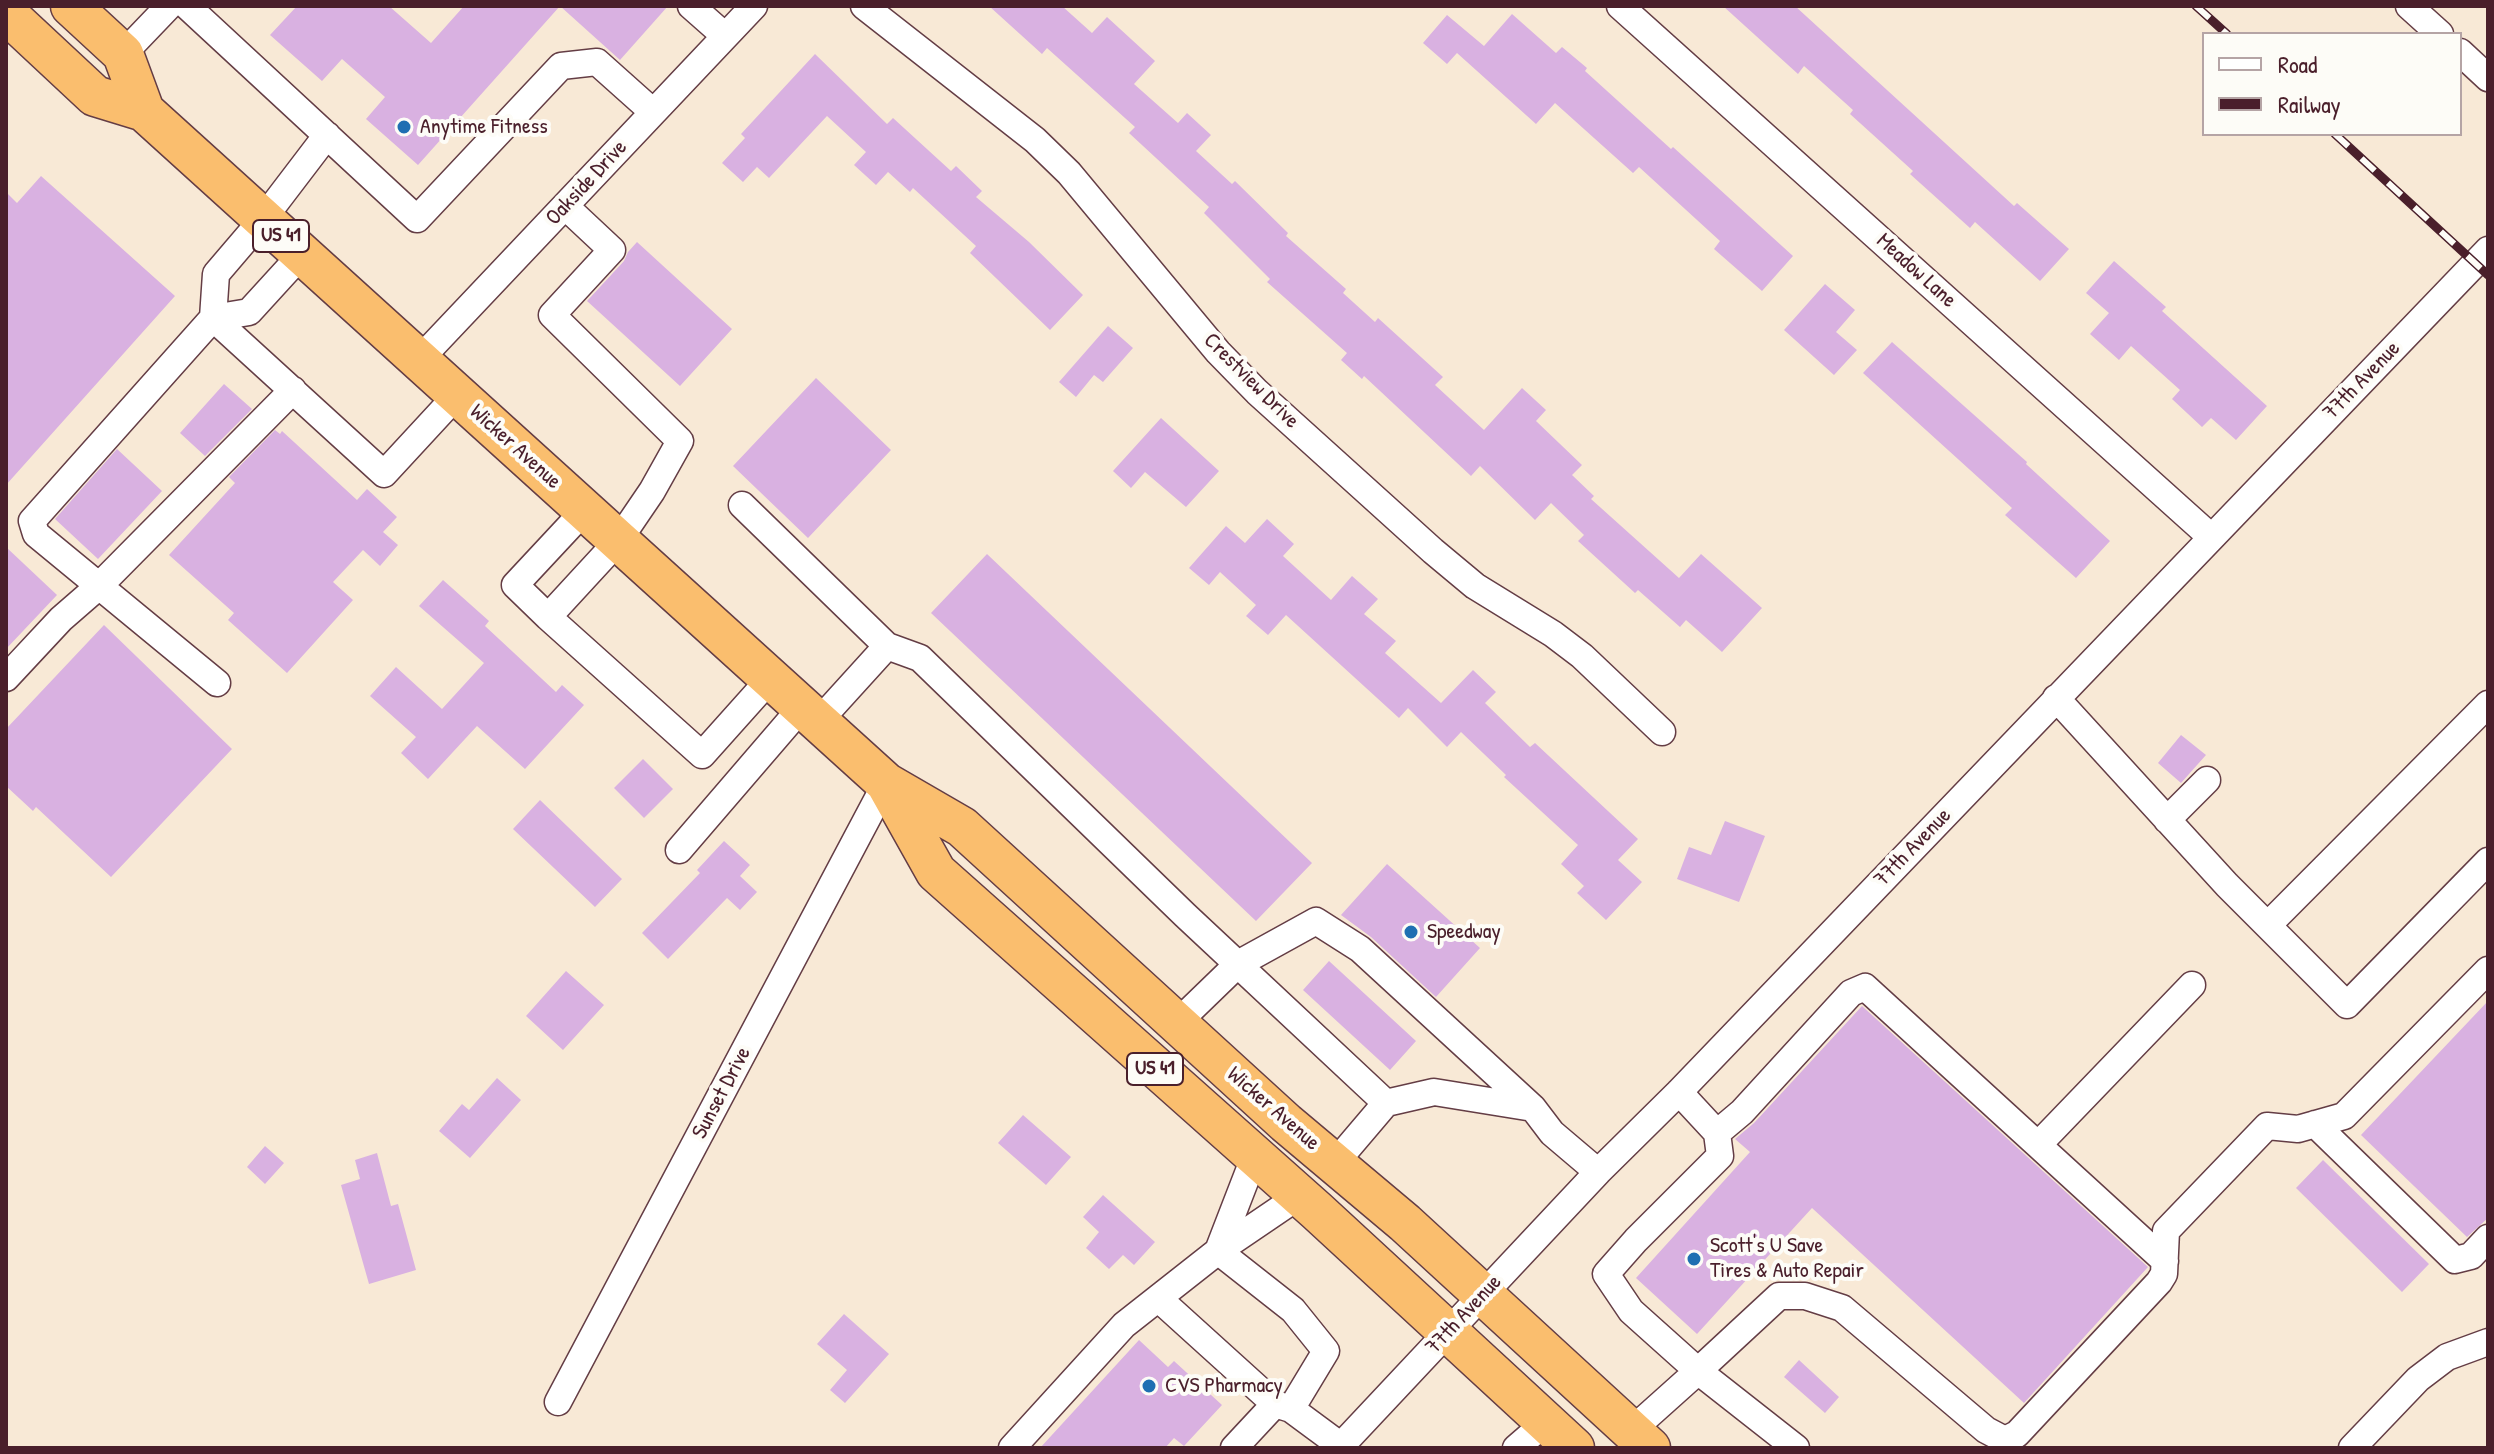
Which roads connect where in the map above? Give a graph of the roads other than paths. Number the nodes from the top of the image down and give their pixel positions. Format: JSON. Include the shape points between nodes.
{"nodes":[{"id":1,"x":71,"y":6,"type":"edge"},
{"id":2,"x":169,"y":6,"type":"edge"},
{"id":3,"x":187,"y":6,"type":"edge"},
{"id":4,"x":691,"y":6,"type":"edge"},
{"id":5,"x":754,"y":6,"type":"edge"},
{"id":6,"x":864,"y":6,"type":"edge"},
{"id":7,"x":1620,"y":6,"type":"edge"},
{"id":8,"x":2409,"y":6,"type":"edge"},
{"id":9,"x":6,"y":13,"type":"edge"},
{"id":10,"x":2438,"y":32,"type":"edge"},
{"id":11,"x":725,"y":36,"type":"junction"},
{"id":12,"x":123,"y":54,"type":"junction"},
{"id":13,"x":2462,"y":54,"type":"edge"},
{"id":14,"x":2488,"y":78,"type":"edge"},
{"id":15,"x":144,"y":111,"type":"junction"},
{"id":16,"x":653,"y":112,"type":"junction"},
{"id":17,"x":327,"y":135,"type":"junction"},
{"id":18,"x":565,"y":206,"type":"junction"},
{"id":19,"x":263,"y":219,"type":"junction"},
{"id":20,"x":2488,"y":250,"type":"edge"},
{"id":21,"x":302,"y":254,"type":"junction"},
{"id":22,"x":213,"y":318,"type":"junction"},
{"id":23,"x":419,"y":360,"type":"junction"},
{"id":24,"x":293,"y":390,"type":"junction"},
{"id":25,"x":457,"y":395,"type":"junction"},
{"id":26,"x":742,"y":505,"type":"dead end"},
{"id":27,"x":584,"y":511,"type":"junction"},
{"id":28,"x":2211,"y":537,"type":"junction"},
{"id":29,"x":618,"y":541,"type":"junction"},
{"id":30,"x":99,"y":586,"type":"junction"},
{"id":31,"x":548,"y":617,"type":"junction"},
{"id":32,"x":887,"y":646,"type":"junction"},
{"id":33,"x":6,"y":678,"type":"edge"},
{"id":34,"x":770,"y":679,"type":"junction"},
{"id":35,"x":217,"y":683,"type":"dead end"},
{"id":36,"x":2056,"y":698,"type":"junction"},
{"id":37,"x":2488,"y":704,"type":"edge"},
{"id":38,"x":810,"y":714,"type":"junction"},
{"id":39,"x":1662,"y":732,"type":"dead end"},
{"id":40,"x":2207,"y":780,"type":"dead end"},
{"id":41,"x":886,"y":783,"type":"junction"},
{"id":42,"x":2167,"y":820,"type":"junction"},
{"id":43,"x":679,"y":850,"type":"dead end"},
{"id":44,"x":2488,"y":861,"type":"edge"},
{"id":45,"x":2268,"y":925,"type":"junction"},
{"id":46,"x":1238,"y":964,"type":"junction"},
{"id":47,"x":2488,"y":970,"type":"edge"},
{"id":48,"x":2192,"y":985,"type":"dead end"},
{"id":49,"x":1177,"y":1023,"type":"junction"},
{"id":50,"x":1679,"y":1092,"type":"junction"},
{"id":51,"x":1386,"y":1103,"type":"junction"},
{"id":52,"x":1533,"y":1108,"type":"junction"},
{"id":53,"x":2315,"y":1124,"type":"junction"},
{"id":54,"x":1717,"y":1133,"type":"junction"},
{"id":55,"x":2038,"y":1145,"type":"junction"},
{"id":56,"x":1254,"y":1158,"type":"junction"},
{"id":57,"x":1335,"y":1163,"type":"junction"},
{"id":58,"x":1598,"y":1172,"type":"junction"},
{"id":59,"x":1299,"y":1196,"type":"junction"},
{"id":60,"x":2488,"y":1238,"type":"edge"},
{"id":61,"x":1218,"y":1251,"type":"junction"},
{"id":62,"x":2165,"y":1261,"type":"junction"},
{"id":63,"x":1482,"y":1295,"type":"junction"},
{"id":64,"x":1159,"y":1299,"type":"junction"},
{"id":65,"x":1447,"y":1333,"type":"junction"},
{"id":66,"x":2488,"y":1342,"type":"edge"},
{"id":67,"x":1698,"y":1371,"type":"junction"},
{"id":68,"x":558,"y":1402,"type":"dead end"},
{"id":69,"x":1283,"y":1407,"type":"junction"},
{"id":70,"x":1560,"y":1435,"type":"edge"},
{"id":71,"x":1640,"y":1439,"type":"edge"},
{"id":72,"x":1340,"y":1447,"type":"edge"},
{"id":73,"x":1012,"y":1448,"type":"edge"},
{"id":74,"x":1234,"y":1448,"type":"edge"},
{"id":75,"x":1516,"y":1448,"type":"edge"},
{"id":76,"x":1796,"y":1448,"type":"edge"},
{"id":77,"x":2352,"y":1448,"type":"edge"}],
"edges":[{"from":1,"to":12,"type":"highway","name":"Wicker Avenue","number":"US 41"},
{"from":2,"to":12,"type":"street"},
{"from":3,"to":17,"type":"street"},
{"from":4,"to":11,"type":"street"},
{"from":5,"to":11,"type":"street","name":"Oakside Drive"},
{"from":6,"to":39,"type":"street","name":"Crestview Drive","via":[[1035,140],[1069,173],[1257,392],[1433,551],[1475,586],[1582,656]]},
{"from":7,"to":28,"type":"street","name":"Meadow Lane"},
{"from":8,"to":10,"type":"street"},
{"from":9,"to":15,"type":"highway","name":"Wicker Avenue","number":"US 41","via":[[95,96]]},
{"from":11,"to":16,"type":"street","name":"Oakside Drive"},
{"from":12,"to":15,"type":"highway","name":"Wicker Avenue","number":"US 41"},
{"from":13,"to":14,"type":"street"},
{"from":15,"to":19,"type":"highway","name":"Wicker Avenue","number":"US 41"},
{"from":16,"to":17,"type":"street","via":[[597,62],[561,66],[417,219]]},
{"from":16,"to":18,"type":"street","name":"Oakside Drive"},
{"from":17,"to":19,"type":"street"},
{"from":18,"to":23,"type":"street","name":"Oakside Drive"},
{"from":18,"to":29,"type":"street","via":[[612,250],[552,315],[680,441]]},
{"from":19,"to":21,"type":"highway","name":"Wicker Avenue","number":"US 41"},
{"from":19,"to":22,"type":"street","via":[[216,274]]},
{"from":20,"to":28,"type":"street","name":"77th Avenue"},
{"from":21,"to":22,"type":"street","via":[[249,312]]},
{"from":21,"to":23,"type":"highway","name":"Wicker Avenue","number":"US 41"},
{"from":22,"to":24,"type":"street"},
{"from":22,"to":30,"type":"street","via":[[32,521],[36,534]]},
{"from":23,"to":25,"type":"highway","name":"Wicker Avenue","number":"US 41"},
{"from":24,"to":25,"type":"street","via":[[384,474]]},
{"from":24,"to":30,"type":"street"},
{"from":25,"to":27,"type":"highway","name":"Wicker Avenue","number":"US 41"},
{"from":26,"to":32,"type":"street"},
{"from":27,"to":29,"type":"highway","name":"Wicker Avenue","number":"US 41"},
{"from":27,"to":31,"type":"street","via":[[515,585]]},
{"from":28,"to":36,"type":"street","name":"77th Avenue"},
{"from":29,"to":31,"type":"street"},
{"from":29,"to":34,"type":"highway","name":"Wicker Avenue","number":"US 41"},
{"from":30,"to":33,"type":"street"},
{"from":30,"to":35,"type":"street"},
{"from":31,"to":34,"type":"street","via":[[702,755]]},
{"from":32,"to":38,"type":"street"},
{"from":32,"to":46,"type":"street","via":[[920,658]]},
{"from":34,"to":38,"type":"highway","name":"Wicker Avenue","number":"US 41"},
{"from":36,"to":42,"type":"street"},
{"from":36,"to":50,"type":"street","name":"77th Avenue"},
{"from":37,"to":45,"type":"street"},
{"from":38,"to":41,"type":"highway","name":"Wicker Avenue","number":"US 41"},
{"from":38,"to":43,"type":"street"},
{"from":40,"to":42,"type":"street"},
{"from":41,"to":49,"type":"highway","name":"Wicker Avenue","number":"US 41","via":[[962,827]]},
{"from":41,"to":56,"type":"highway","name":"Wicker Avenue","number":"US 41","via":[[936,872]]},
{"from":41,"to":68,"type":"street","name":"Sunset Drive"},
{"from":42,"to":45,"type":"street"},
{"from":44,"to":45,"type":"street","via":[[2347,1005]]},
{"from":46,"to":49,"type":"street"},
{"from":46,"to":51,"type":"street"},
{"from":46,"to":52,"type":"street","via":[[1316,921],[1360,949]]},
{"from":47,"to":53,"type":"street","via":[[2344,1116]]},
{"from":48,"to":55,"type":"street"},
{"from":49,"to":57,"type":"highway","name":"Wicker Avenue","number":"US 41"},
{"from":50,"to":54,"type":"street"},
{"from":50,"to":58,"type":"street","name":"77th Avenue"},
{"from":51,"to":52,"type":"street","via":[[1434,1092]]},
{"from":51,"to":57,"type":"street"},
{"from":52,"to":58,"type":"street","via":[[1552,1133]]},
{"from":53,"to":60,"type":"street","via":[[2455,1260],[2471,1256]]},
{"from":53,"to":62,"type":"street","via":[[2298,1129],[2267,1126],[2166,1231]]},
{"from":54,"to":55,"type":"street","via":[[1851,993],[1865,987]]},
{"from":54,"to":67,"type":"street","via":[[1720,1156],[1606,1274],[1631,1311]]},
{"from":55,"to":62,"type":"street"},
{"from":56,"to":59,"type":"highway","name":"Wicker Avenue","number":"US 41"},
{"from":56,"to":61,"type":"street"},
{"from":57,"to":63,"type":"highway","name":"Wicker Avenue","number":"US 41"},
{"from":58,"to":63,"type":"street","name":"77th Avenue"},
{"from":59,"to":61,"type":"street"},
{"from":59,"to":65,"type":"highway","name":"Wicker Avenue","number":"US 41"},
{"from":61,"to":64,"type":"street"},
{"from":61,"to":69,"type":"street","via":[[1293,1310],[1326,1351]]},
{"from":62,"to":67,"type":"street","via":[[2159,1282],[2017,1434],[2005,1440],[1986,1430],[1842,1308],[1805,1296],[1779,1296]]},
{"from":63,"to":65,"type":"street","name":"77th Avenue"},
{"from":63,"to":71,"type":"highway","name":"Wicker Avenue","number":"US 41"},
{"from":64,"to":69,"type":"street"},
{"from":64,"to":73,"type":"street","via":[[1124,1325]]},
{"from":65,"to":70,"type":"highway","name":"Wicker Avenue","number":"US 41"},
{"from":65,"to":72,"type":"street","name":"77th Avenue"},
{"from":66,"to":77,"type":"street","via":[[2447,1357],[2418,1379]]},
{"from":67,"to":71,"type":"street"},
{"from":67,"to":76,"type":"street"},
{"from":69,"to":72,"type":"street"},
{"from":69,"to":74,"type":"street"},
{"from":70,"to":75,"type":"street"}]}
